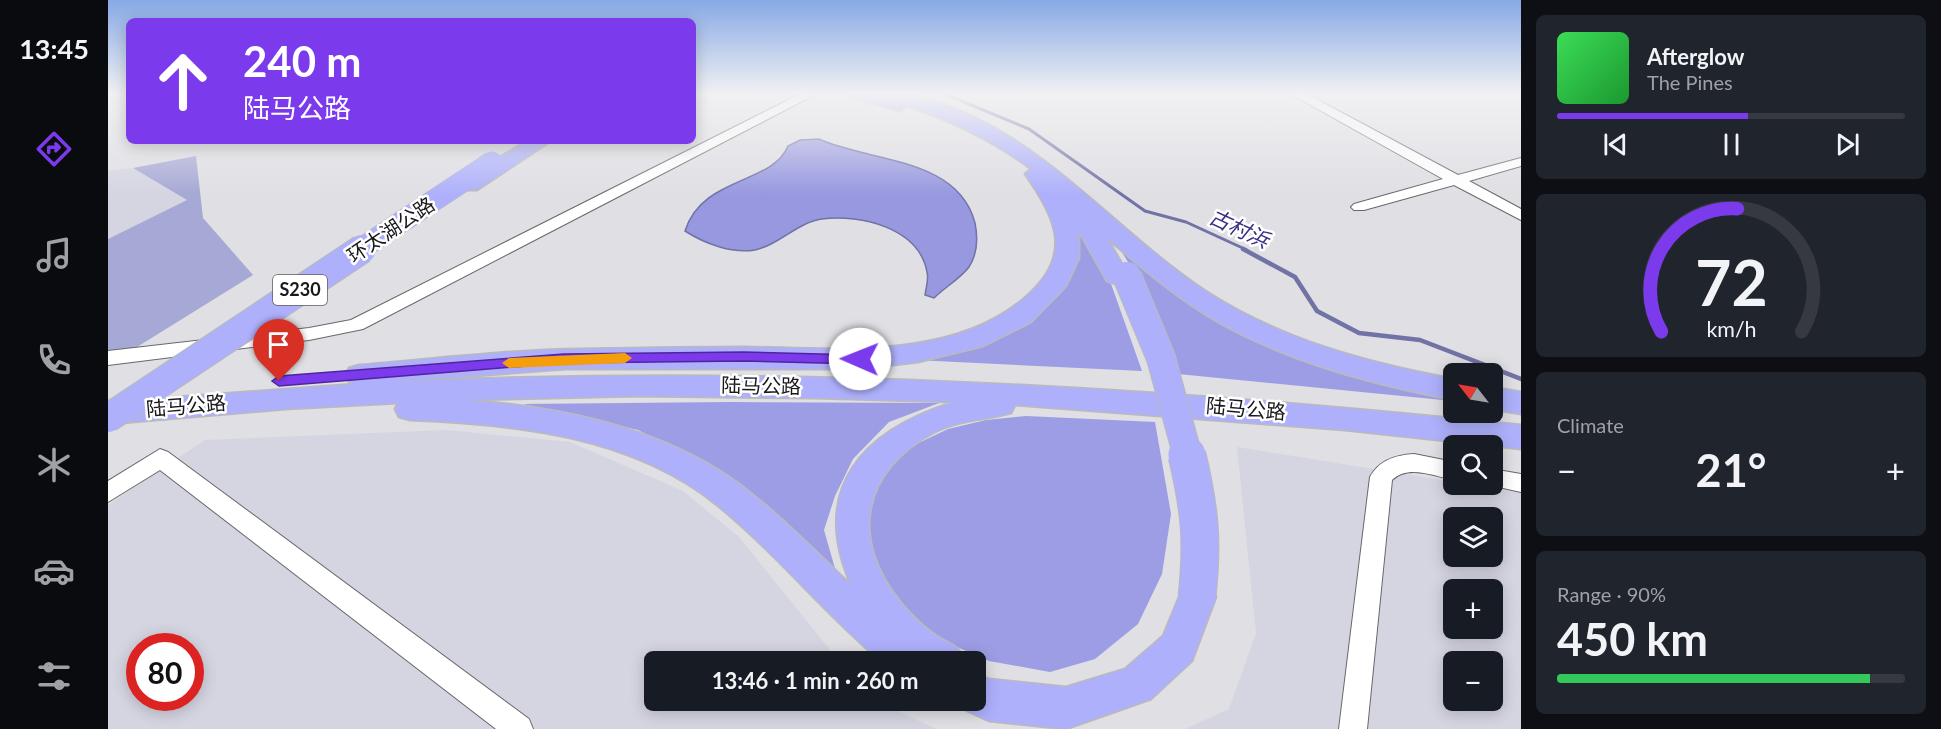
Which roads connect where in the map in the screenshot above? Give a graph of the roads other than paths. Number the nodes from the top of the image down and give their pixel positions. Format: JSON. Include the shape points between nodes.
{"nodes":[{"id":1,"x":745,"y":127,"type":"edge"},
{"id":2,"x":958,"y":127,"type":"edge"},
{"id":3,"x":976,"y":127,"type":"edge"},
{"id":4,"x":1358,"y":127,"type":"edge"},
{"id":5,"x":517,"y":144,"type":"edge"},
{"id":6,"x":532,"y":144,"type":"edge"},
{"id":7,"x":493,"y":157,"type":"edge"},
{"id":8,"x":1521,"y":162,"type":"edge"},
{"id":9,"x":1036,"y":174,"type":"junction"},
{"id":10,"x":1459,"y":181,"type":"junction"},
{"id":11,"x":1359,"y":207,"type":"dead end"},
{"id":12,"x":1088,"y":209,"type":"junction"},
{"id":13,"x":1521,"y":215,"type":"edge"},
{"id":14,"x":1121,"y":276,"type":"junction"},
{"id":15,"x":108,"y":358,"type":"edge"},
{"id":16,"x":326,"y":377,"type":"junction"},
{"id":17,"x":1443,"y":387,"type":"edge"},
{"id":18,"x":108,"y":396,"type":"edge"},
{"id":19,"x":1503,"y":400,"type":"edge"},
{"id":20,"x":1521,"y":403,"type":"edge"},
{"id":21,"x":1443,"y":409,"type":"edge"},
{"id":22,"x":108,"y":413,"type":"edge"},
{"id":23,"x":108,"y":419,"type":"edge"},
{"id":24,"x":1502,"y":423,"type":"edge"},
{"id":25,"x":1520,"y":430,"type":"edge"},
{"id":26,"x":1443,"y":469,"type":"edge"},
{"id":27,"x":1503,"y":480,"type":"edge"},
{"id":28,"x":1521,"y":483,"type":"edge"},
{"id":29,"x":108,"y":493,"type":"edge"},
{"id":30,"x":1189,"y":593,"type":"junction"},
{"id":31,"x":898,"y":651,"type":"edge"},
{"id":32,"x":926,"y":651,"type":"edge"},
{"id":33,"x":986,"y":680,"type":"edge"},
{"id":34,"x":986,"y":699,"type":"edge"},
{"id":35,"x":519,"y":729,"type":"edge"},
{"id":36,"x":1353,"y":729,"type":"edge"}],
"edges":[{"from":1,"to":15,"type":"street","via":[[356,326]]},
{"from":2,"to":9,"type":"highway"},
{"from":3,"to":12,"type":"highway","via":[[1047,171]]},
{"from":4,"to":10,"type":"street"},
{"from":5,"to":7,"type":"highway","name":"环太湖公路","number":"S230"},
{"from":6,"to":7,"type":"highway"},
{"from":7,"to":18,"type":"highway","name":"环太湖公路","number":"S230"},
{"from":7,"to":23,"type":"highway","name":"环太湖公路","number":"S230","bridge":true},
{"from":8,"to":10,"type":"street"},
{"from":9,"to":14,"type":"highway","via":[[1077,211]]},
{"from":9,"to":16,"type":"highway","via":[[1055,199],[1067,227],[1067,258],[1053,286],[1022,316],[973,339],[918,352],[860,359],[564,359]]},
{"from":10,"to":11,"type":"street"},
{"from":10,"to":13,"type":"street"},
{"from":12,"to":14,"type":"highway"},
{"from":12,"to":17,"type":"highway","via":[[1201,299],[1247,324],[1360,368]]},
{"from":14,"to":30,"type":"highway","bridge":true,"via":[[1161,358],[1198,501],[1202,547]]},
{"from":16,"to":18,"type":"highway","name":"陆马公路"},
{"from":16,"to":21,"type":"highway","name":"陆马公路","via":[[562,368],[925,370],[1110,379]]},
{"from":19,"to":20,"type":"highway"},
{"from":22,"to":25,"type":"highway","name":"陆马公路","via":[[368,393],[752,385],[1115,398]]},
{"from":23,"to":31,"type":"highway","via":[[372,409],[474,411],[583,428],[634,444],[730,496]]},
{"from":24,"to":25,"type":"highway"},
{"from":25,"to":32,"type":"highway","via":[[1318,425],[1043,405],[998,405],[955,412],[917,426],[884,448],[860,482],[850,525],[860,571],[887,617]]},
{"from":26,"to":36,"type":"street","via":[[1402,462],[1389,466],[1381,477]]},
{"from":27,"to":28,"type":"street"},
{"from":29,"to":35,"type":"street","via":[[160,458]]},
{"from":30,"to":33,"type":"highway","via":[[1162,636],[1124,670],[1061,690]]},
{"from":30,"to":34,"type":"highway","via":[[1178,648],[1137,685],[1066,708]]}]}
